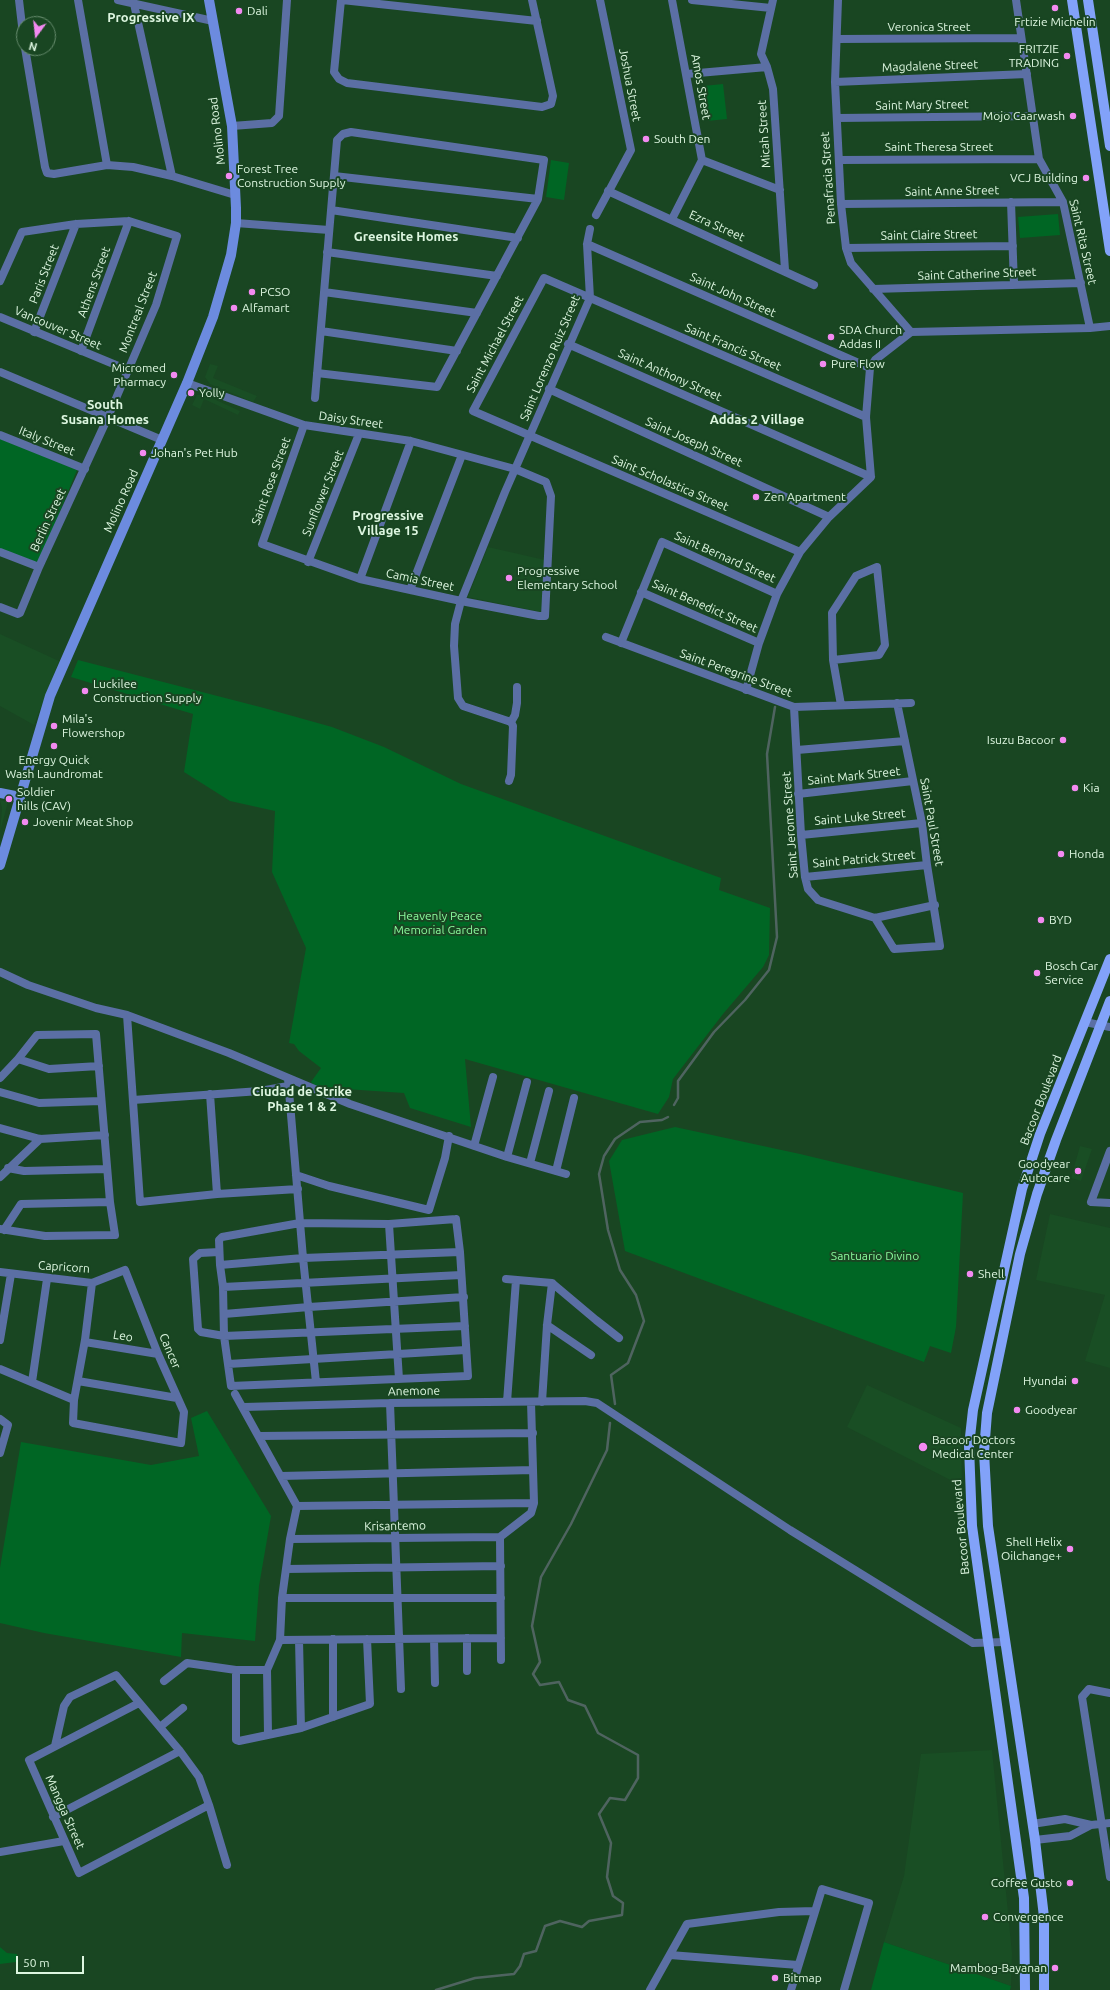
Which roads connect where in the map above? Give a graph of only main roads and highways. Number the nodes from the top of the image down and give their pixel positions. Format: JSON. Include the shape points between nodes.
{"nodes":[{"id":1,"x":209,"y":0,"type":"edge"},
{"id":2,"x":1072,"y":0,"type":"edge"},
{"id":3,"x":1088,"y":0,"type":"edge"},
{"id":4,"x":1110,"y":146,"type":"edge"},
{"id":5,"x":1110,"y":251,"type":"edge"},
{"id":6,"x":0,"y":793,"type":"edge"},
{"id":7,"x":20,"y":797,"type":"junction"},
{"id":8,"x":0,"y":865,"type":"edge"},
{"id":9,"x":1110,"y":959,"type":"edge"},
{"id":10,"x":1110,"y":1001,"type":"edge"},
{"id":11,"x":1105,"y":1027,"type":"edge"},
{"id":12,"x":1025,"y":1990,"type":"edge"},
{"id":13,"x":1044,"y":1990,"type":"edge"}],
"edges":[{"from":1,"to":7,"type":"main road","name":"Molino Road","via":[[232,126],[236,223],[231,255],[213,317],[187,382],[50,696]]},
{"from":2,"to":5,"type":"main road"},
{"from":3,"to":4,"type":"main road"},
{"from":6,"to":7,"type":"main road"},
{"from":7,"to":8,"type":"main road","name":"Molino Road"},
{"from":9,"to":12,"type":"main road","name":"Bacoor Boulevard","via":[[1040,1134],[1022,1189],[973,1410],[969,1446],[972,1519],[1024,1898]]},
{"from":10,"to":11,"type":"main road"},
{"from":11,"to":13,"type":"main road","via":[[1037,1194],[1019,1261],[987,1413],[984,1452],[986,1509],[1044,1917]]}]}
